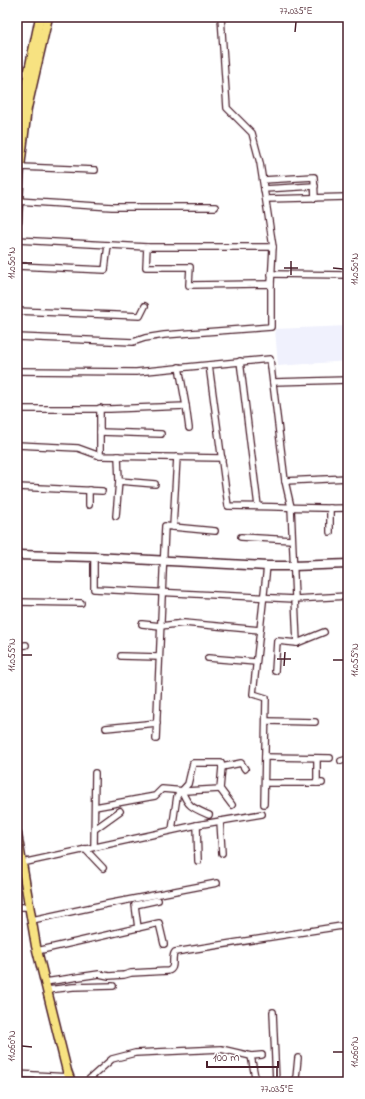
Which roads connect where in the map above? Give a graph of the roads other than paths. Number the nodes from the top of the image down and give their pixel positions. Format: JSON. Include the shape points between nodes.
{"nodes":[{"id":1,"x":40,"y":17,"type":"edge"},
{"id":2,"x":48,"y":17,"type":"edge"},
{"id":3,"x":221,"y":17,"type":"edge"},
{"id":4,"x":17,"y":73,"type":"edge"},
{"id":5,"x":28,"y":73,"type":"junction"},
{"id":6,"x":19,"y":104,"type":"edge"},
{"id":7,"x":17,"y":139,"type":"edge"},
{"id":8,"x":17,"y":145,"type":"edge"},
{"id":9,"x":20,"y":167,"type":"junction"},
{"id":10,"x":95,"y":170,"type":"dead end"},
{"id":11,"x":263,"y":180,"type":"junction"},
{"id":12,"x":315,"y":186,"type":"junction"},
{"id":13,"x":264,"y":189,"type":"junction"},
{"id":14,"x":347,"y":197,"type":"edge"},
{"id":15,"x":315,"y":198,"type":"junction"},
{"id":16,"x":266,"y":199,"type":"junction"},
{"id":17,"x":18,"y":201,"type":"edge"},
{"id":18,"x":215,"y":207,"type":"dead end"},
{"id":19,"x":17,"y":221,"type":"edge"},
{"id":20,"x":17,"y":240,"type":"edge"},
{"id":21,"x":108,"y":245,"type":"junction"},
{"id":22,"x":147,"y":247,"type":"junction"},
{"id":23,"x":273,"y":247,"type":"junction"},
{"id":24,"x":17,"y":266,"type":"edge"},
{"id":25,"x":272,"y":274,"type":"junction"},
{"id":26,"x":348,"y":275,"type":"edge"},
{"id":27,"x":271,"y":284,"type":"junction"},
{"id":28,"x":145,"y":306,"type":"dead end"},
{"id":29,"x":17,"y":311,"type":"edge"},
{"id":30,"x":17,"y":337,"type":"edge"},
{"id":31,"x":240,"y":361,"type":"junction"},
{"id":32,"x":209,"y":366,"type":"junction"},
{"id":33,"x":179,"y":367,"type":"junction"},
{"id":34,"x":17,"y":371,"type":"edge"},
{"id":35,"x":348,"y":380,"type":"edge"},
{"id":36,"x":273,"y":382,"type":"junction"},
{"id":37,"x":186,"y":406,"type":"junction"},
{"id":38,"x":100,"y":408,"type":"junction"},
{"id":39,"x":17,"y":409,"type":"edge"},
{"id":40,"x":189,"y":428,"type":"dead end"},
{"id":41,"x":100,"y":432,"type":"junction"},
{"id":42,"x":161,"y":434,"type":"dead end"},
{"id":43,"x":17,"y":445,"type":"edge"},
{"id":44,"x":100,"y":456,"type":"junction"},
{"id":45,"x":118,"y":456,"type":"junction"},
{"id":46,"x":177,"y":457,"type":"junction"},
{"id":47,"x":222,"y":458,"type":"junction"},
{"id":48,"x":348,"y":478,"type":"edge"},
{"id":49,"x":119,"y":481,"type":"junction"},
{"id":50,"x":286,"y":481,"type":"junction"},
{"id":51,"x":155,"y":484,"type":"dead end"},
{"id":52,"x":17,"y":487,"type":"edge"},
{"id":53,"x":89,"y":490,"type":"junction"},
{"id":54,"x":102,"y":491,"type":"dead end"},
{"id":55,"x":89,"y":506,"type":"dead end"},
{"id":56,"x":258,"y":506,"type":"junction"},
{"id":57,"x":291,"y":507,"type":"junction"},
{"id":58,"x":330,"y":508,"type":"junction"},
{"id":59,"x":348,"y":508,"type":"edge"},
{"id":60,"x":116,"y":516,"type":"dead end"},
{"id":61,"x":173,"y":527,"type":"junction"},
{"id":62,"x":215,"y":530,"type":"dead end"},
{"id":63,"x":330,"y":532,"type":"dead end"},
{"id":64,"x":241,"y":537,"type":"dead end"},
{"id":65,"x":292,"y":540,"type":"junction"},
{"id":66,"x":17,"y":555,"type":"edge"},
{"id":67,"x":94,"y":557,"type":"junction"},
{"id":68,"x":163,"y":560,"type":"junction"},
{"id":69,"x":348,"y":564,"type":"edge"},
{"id":70,"x":267,"y":566,"type":"junction"},
{"id":71,"x":293,"y":566,"type":"junction"},
{"id":72,"x":162,"y":593,"type":"junction"},
{"id":73,"x":348,"y":596,"type":"edge"},
{"id":74,"x":263,"y":597,"type":"junction"},
{"id":75,"x":295,"y":599,"type":"junction"},
{"id":76,"x":17,"y":602,"type":"edge"},
{"id":77,"x":81,"y":603,"type":"dead end"},
{"id":78,"x":142,"y":624,"type":"dead end"},
{"id":79,"x":160,"y":626,"type":"junction"},
{"id":80,"x":260,"y":630,"type":"junction"},
{"id":81,"x":324,"y":632,"type":"dead end"},
{"id":82,"x":298,"y":643,"type":"junction"},
{"id":83,"x":17,"y":646,"type":"edge"},
{"id":84,"x":26,"y":646,"type":"dead end"},
{"id":85,"x":121,"y":656,"type":"dead end"},
{"id":86,"x":159,"y":657,"type":"junction"},
{"id":87,"x":208,"y":658,"type":"dead end"},
{"id":88,"x":256,"y":662,"type":"junction"},
{"id":89,"x":275,"y":672,"type":"dead end"},
{"id":90,"x":267,"y":721,"type":"junction"},
{"id":91,"x":315,"y":722,"type":"dead end"},
{"id":92,"x":157,"y":723,"type":"junction"},
{"id":93,"x":106,"y":728,"type":"dead end"},
{"id":94,"x":156,"y":738,"type":"dead end"},
{"id":95,"x":265,"y":757,"type":"junction"},
{"id":96,"x":317,"y":758,"type":"junction"},
{"id":97,"x":330,"y":758,"type":"dead end"},
{"id":98,"x":348,"y":759,"type":"edge"},
{"id":99,"x":341,"y":761,"type":"dead end"},
{"id":100,"x":222,"y":767,"type":"junction"},
{"id":101,"x":245,"y":769,"type":"dead end"},
{"id":102,"x":95,"y":773,"type":"dead end"},
{"id":103,"x":264,"y":783,"type":"junction"},
{"id":104,"x":220,"y":789,"type":"junction"},
{"id":105,"x":182,"y":791,"type":"junction"},
{"id":106,"x":264,"y":804,"type":"dead end"},
{"id":107,"x":232,"y":805,"type":"dead end"},
{"id":108,"x":95,"y":806,"type":"junction"},
{"id":109,"x":120,"y":811,"type":"dead end"},
{"id":110,"x":262,"y":814,"type":"dead end"},
{"id":111,"x":208,"y":815,"type":"dead end"},
{"id":112,"x":220,"y":821,"type":"junction"},
{"id":113,"x":197,"y":825,"type":"junction"},
{"id":114,"x":95,"y":829,"type":"junction"},
{"id":115,"x":172,"y":830,"type":"junction"},
{"id":116,"x":17,"y":834,"type":"edge"},
{"id":117,"x":18,"y":846,"type":"edge"},
{"id":118,"x":94,"y":847,"type":"junction"},
{"id":119,"x":85,"y":849,"type":"junction"},
{"id":120,"x":222,"y":852,"type":"dead end"},
{"id":121,"x":198,"y":860,"type":"dead end"},
{"id":122,"x":22,"y":863,"type":"junction"},
{"id":123,"x":103,"y":868,"type":"dead end"},
{"id":124,"x":217,"y":883,"type":"dead end"},
{"id":125,"x":158,"y":900,"type":"dead end"},
{"id":126,"x":17,"y":907,"type":"edge"},
{"id":127,"x":29,"y":907,"type":"junction"},
{"id":128,"x":32,"y":920,"type":"junction"},
{"id":129,"x":348,"y":925,"type":"edge"},
{"id":130,"x":138,"y":928,"type":"junction"},
{"id":131,"x":164,"y":944,"type":"dead end"},
{"id":132,"x":37,"y":951,"type":"junction"},
{"id":133,"x":46,"y":986,"type":"junction"},
{"id":134,"x":113,"y":986,"type":"dead end"},
{"id":135,"x":273,"y":1012,"type":"dead end"},
{"id":136,"x":262,"y":1055,"type":"dead end"},
{"id":137,"x":251,"y":1056,"type":"junction"},
{"id":138,"x":298,"y":1058,"type":"dead end"},
{"id":139,"x":17,"y":1074,"type":"edge"},
{"id":140,"x":70,"y":1079,"type":"edge"},
{"id":141,"x":86,"y":1082,"type":"edge"},
{"id":142,"x":256,"y":1082,"type":"edge"},
{"id":143,"x":276,"y":1082,"type":"edge"},
{"id":144,"x":291,"y":1082,"type":"edge"}],
"edges":[{"from":1,"to":5,"type":"main road"},
{"from":2,"to":9,"type":"main road","via":[[27,108]]},
{"from":3,"to":11,"type":"street","via":[[227,108],[252,133]]},
{"from":4,"to":5,"type":"street"},
{"from":5,"to":6,"type":"main road"},
{"from":6,"to":7,"type":"main road"},
{"from":7,"to":8,"type":"main road"},
{"from":9,"to":10,"type":"street"},
{"from":9,"to":17,"type":"main road"},
{"from":11,"to":12,"type":"street","via":[[314,177]]},
{"from":11,"to":13,"type":"street"},
{"from":12,"to":13,"type":"street"},
{"from":12,"to":15,"type":"street"},
{"from":13,"to":16,"type":"street"},
{"from":14,"to":15,"type":"street"},
{"from":15,"to":16,"type":"street"},
{"from":16,"to":23,"type":"street"},
{"from":17,"to":18,"type":"street","via":[[112,207]]},
{"from":17,"to":19,"type":"main road"},
{"from":20,"to":21,"type":"street"},
{"from":21,"to":22,"type":"street"},
{"from":21,"to":24,"type":"street","via":[[105,270]]},
{"from":22,"to":23,"type":"street"},
{"from":22,"to":27,"type":"street","via":[[146,267],[190,267],[190,285]]},
{"from":23,"to":25,"type":"street"},
{"from":25,"to":26,"type":"street"},
{"from":25,"to":27,"type":"street"},
{"from":27,"to":30,"type":"street","via":[[271,327],[164,335],[133,342]]},
{"from":28,"to":29,"type":"street","via":[[140,316]]},
{"from":31,"to":32,"type":"street"},
{"from":31,"to":36,"type":"street","via":[[270,359]]},
{"from":31,"to":56,"type":"street"},
{"from":32,"to":33,"type":"street"},
{"from":32,"to":47,"type":"street"},
{"from":33,"to":34,"type":"street","via":[[136,372]]},
{"from":33,"to":37,"type":"street"},
{"from":35,"to":36,"type":"street"},
{"from":36,"to":50,"type":"street"},
{"from":37,"to":38,"type":"street"},
{"from":37,"to":40,"type":"street"},
{"from":38,"to":39,"type":"street"},
{"from":38,"to":41,"type":"street"},
{"from":41,"to":42,"type":"street"},
{"from":41,"to":44,"type":"street"},
{"from":43,"to":44,"type":"street","via":[[78,448]]},
{"from":44,"to":45,"type":"street"},
{"from":45,"to":46,"type":"street"},
{"from":45,"to":49,"type":"street"},
{"from":46,"to":47,"type":"street"},
{"from":46,"to":61,"type":"street"},
{"from":47,"to":56,"type":"street","via":[[228,506]]},
{"from":48,"to":50,"type":"street"},
{"from":49,"to":51,"type":"street"},
{"from":49,"to":60,"type":"street"},
{"from":50,"to":57,"type":"street"},
{"from":52,"to":53,"type":"street"},
{"from":53,"to":54,"type":"street"},
{"from":53,"to":55,"type":"street"},
{"from":56,"to":57,"type":"street"},
{"from":57,"to":58,"type":"street"},
{"from":57,"to":65,"type":"street"},
{"from":58,"to":59,"type":"street"},
{"from":58,"to":63,"type":"street"},
{"from":61,"to":62,"type":"street"},
{"from":61,"to":68,"type":"street","via":[[165,526]]},
{"from":64,"to":65,"type":"street"},
{"from":65,"to":71,"type":"street"},
{"from":66,"to":67,"type":"street"},
{"from":67,"to":68,"type":"street"},
{"from":67,"to":72,"type":"street","via":[[94,589]]},
{"from":68,"to":70,"type":"street"},
{"from":68,"to":72,"type":"street"},
{"from":69,"to":71,"type":"street"},
{"from":70,"to":71,"type":"street"},
{"from":70,"to":74,"type":"street"},
{"from":71,"to":75,"type":"street"},
{"from":72,"to":74,"type":"street"},
{"from":72,"to":79,"type":"street"},
{"from":73,"to":75,"type":"street"},
{"from":74,"to":75,"type":"street"},
{"from":74,"to":80,"type":"street"},
{"from":75,"to":82,"type":"street"},
{"from":76,"to":77,"type":"street"},
{"from":78,"to":79,"type":"street"},
{"from":79,"to":80,"type":"street","via":[[184,623]]},
{"from":79,"to":86,"type":"street"},
{"from":80,"to":88,"type":"street"},
{"from":81,"to":82,"type":"street"},
{"from":82,"to":89,"type":"street","via":[[277,641]]},
{"from":83,"to":84,"type":"street"},
{"from":85,"to":86,"type":"street"},
{"from":86,"to":92,"type":"street"},
{"from":87,"to":88,"type":"street"},
{"from":88,"to":90,"type":"street","via":[[253,694],[266,698]]},
{"from":90,"to":91,"type":"street"},
{"from":90,"to":95,"type":"street"},
{"from":92,"to":93,"type":"street"},
{"from":92,"to":94,"type":"street"},
{"from":95,"to":96,"type":"street"},
{"from":95,"to":103,"type":"street"},
{"from":96,"to":97,"type":"street"},
{"from":96,"to":103,"type":"street","via":[[319,783]]},
{"from":98,"to":99,"type":"street"},
{"from":100,"to":101,"type":"street","via":[[241,763]]},
{"from":100,"to":104,"type":"street"},
{"from":100,"to":105,"type":"street","via":[[221,763],[193,763],[188,784]]},
{"from":102,"to":108,"type":"street"},
{"from":103,"to":106,"type":"street"},
{"from":104,"to":105,"type":"street"},
{"from":104,"to":107,"type":"street"},
{"from":105,"to":108,"type":"street","via":[[162,789],[155,796]]},
{"from":105,"to":111,"type":"street","via":[[191,807]]},
{"from":105,"to":115,"type":"street","via":[[177,796]]},
{"from":108,"to":114,"type":"street"},
{"from":109,"to":114,"type":"street"},
{"from":110,"to":112,"type":"street"},
{"from":112,"to":113,"type":"street"},
{"from":112,"to":120,"type":"street"},
{"from":113,"to":115,"type":"street"},
{"from":113,"to":121,"type":"street"},
{"from":114,"to":118,"type":"street"},
{"from":115,"to":118,"type":"street"},
{"from":116,"to":117,"type":"main road"},
{"from":117,"to":122,"type":"main road"},
{"from":118,"to":119,"type":"street"},
{"from":119,"to":122,"type":"street"},
{"from":119,"to":123,"type":"street"},
{"from":122,"to":127,"type":"main road"},
{"from":124,"to":128,"type":"street"},
{"from":125,"to":130,"type":"street","via":[[135,906]]},
{"from":126,"to":127,"type":"street"},
{"from":127,"to":128,"type":"main road"},
{"from":128,"to":132,"type":"main road"},
{"from":129,"to":133,"type":"street","via":[[175,952],[172,957],[173,967],[168,972],[109,976],[99,974]]},
{"from":130,"to":131,"type":"street","via":[[159,923]]},
{"from":130,"to":132,"type":"street"},
{"from":132,"to":133,"type":"main road"},
{"from":133,"to":134,"type":"street"},
{"from":133,"to":140,"type":"main road"},
{"from":135,"to":143,"type":"street"},
{"from":136,"to":137,"type":"street"},
{"from":137,"to":141,"type":"street","via":[[221,1049],[135,1053],[112,1059]]},
{"from":137,"to":142,"type":"street"},
{"from":138,"to":144,"type":"street","via":[[296,1078]]},
{"from":139,"to":140,"type":"street"}]}
